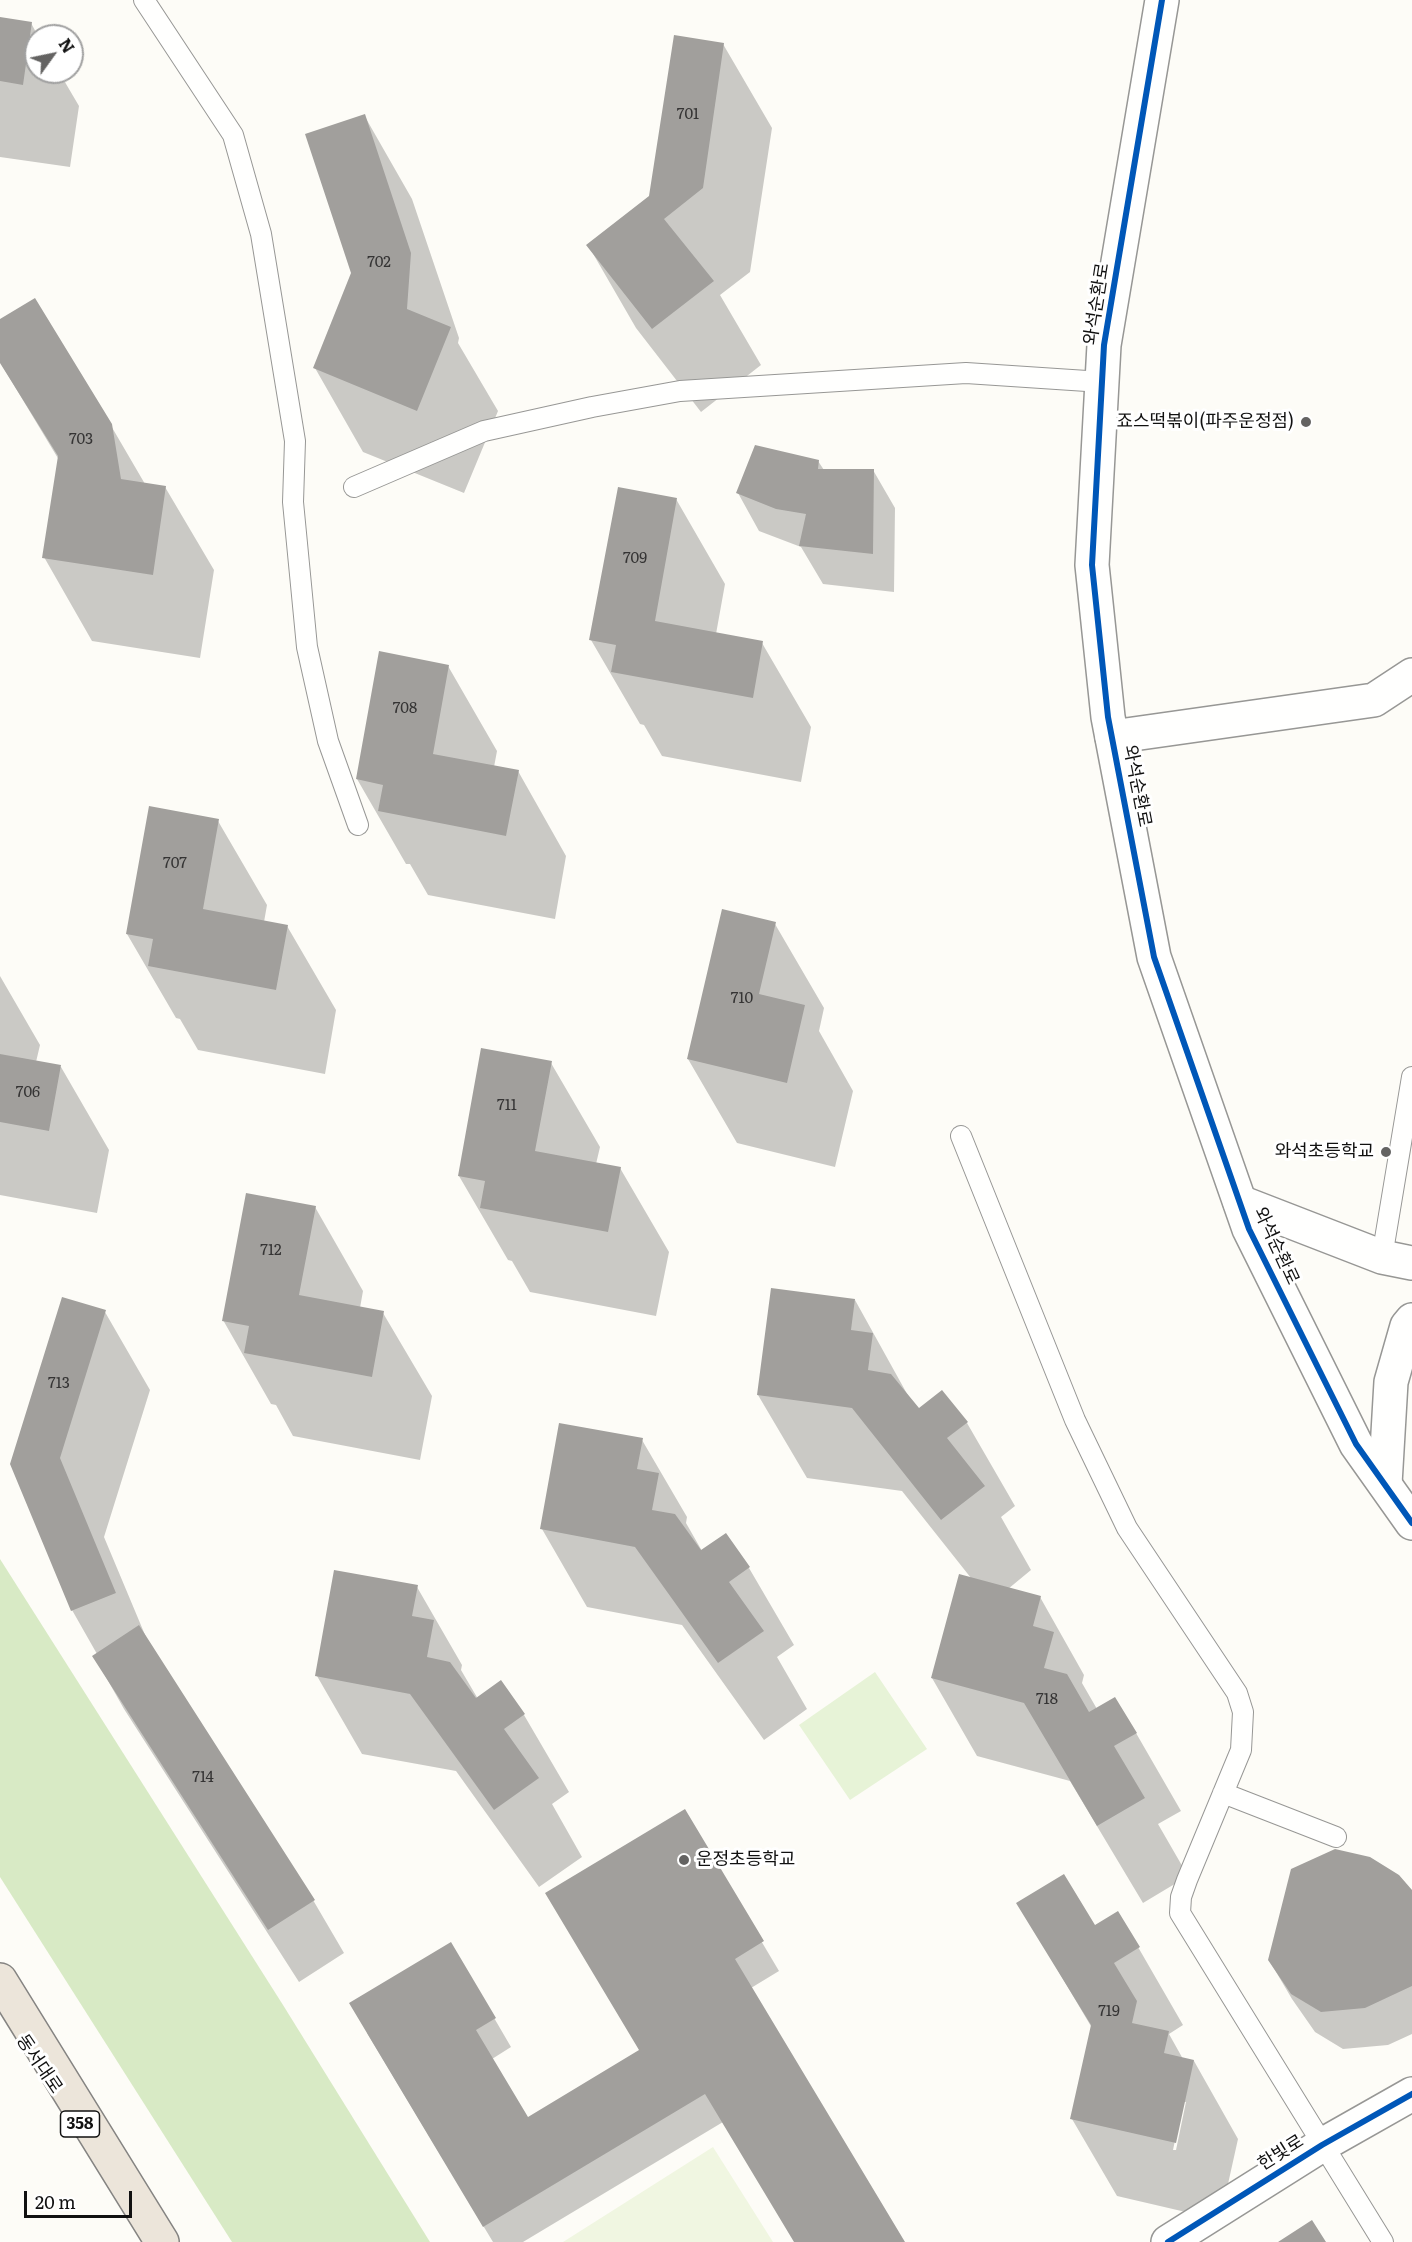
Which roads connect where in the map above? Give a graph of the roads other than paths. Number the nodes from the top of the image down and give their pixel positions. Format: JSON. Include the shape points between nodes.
{"nodes":[{"id":1,"x":144,"y":0,"type":"edge"},
{"id":2,"x":1162,"y":0,"type":"edge"},
{"id":3,"x":1102,"y":382,"type":"junction"},
{"id":4,"x":354,"y":487,"type":"dead end"},
{"id":5,"x":1412,"y":675,"type":"edge"},
{"id":6,"x":1112,"y":737,"type":"junction"},
{"id":7,"x":358,"y":825,"type":"dead end"},
{"id":8,"x":1412,"y":1077,"type":"edge"},
{"id":9,"x":961,"y":1136,"type":"dead end"},
{"id":10,"x":1240,"y":1202,"type":"junction"},
{"id":11,"x":1397,"y":1260,"type":"edge"},
{"id":12,"x":1412,"y":1320,"type":"edge"},
{"id":13,"x":1385,"y":1484,"type":"junction"},
{"id":14,"x":1412,"y":1523,"type":"edge"},
{"id":15,"x":1223,"y":1793,"type":"junction"},
{"id":16,"x":1336,"y":1837,"type":"dead end"},
{"id":17,"x":0,"y":1980,"type":"edge"},
{"id":18,"x":0,"y":2006,"type":"edge"},
{"id":19,"x":1412,"y":2094,"type":"edge"},
{"id":20,"x":1322,"y":2145,"type":"junction"},
{"id":21,"x":161,"y":2242,"type":"edge"},
{"id":22,"x":1168,"y":2242,"type":"edge"},
{"id":23,"x":1383,"y":2242,"type":"edge"}],
"edges":[{"from":1,"to":7,"type":"lane","via":[[233,135],[261,234],[295,441],[293,502],[307,647],[328,741]]},
{"from":2,"to":3,"type":"street","name":"와석순환로","via":[[1104,345]]},
{"from":3,"to":4,"type":"lane","via":[[966,373],[680,391],[484,431]]},
{"from":3,"to":6,"type":"street","name":"와석순환로","via":[[1092,565]]},
{"from":5,"to":6,"type":"street","via":[[1374,700]]},
{"from":6,"to":10,"type":"street","name":"와석순환로","via":[[1154,957]]},
{"from":8,"to":11,"type":"lane"},
{"from":9,"to":15,"type":"lane","via":[[1075,1420],[1127,1528],[1237,1694],[1243,1713],[1240,1750]]},
{"from":10,"to":11,"type":"street"},
{"from":10,"to":13,"type":"street","name":"와석순환로","via":[[1249,1229],[1356,1444]]},
{"from":12,"to":13,"type":"street","via":[[1391,1382]]},
{"from":13,"to":14,"type":"street","name":"와석순환로"},
{"from":15,"to":16,"type":"lane"},
{"from":15,"to":20,"type":"lane","via":[[1186,1880],[1180,1913]]},
{"from":17,"to":21,"type":"highway"},
{"from":18,"to":21,"type":"highway","name":"동서대로","number":"358"},
{"from":19,"to":20,"type":"street","name":"한빛로"},
{"from":20,"to":22,"type":"street","name":"한빛로"},
{"from":20,"to":23,"type":"lane"}]}
